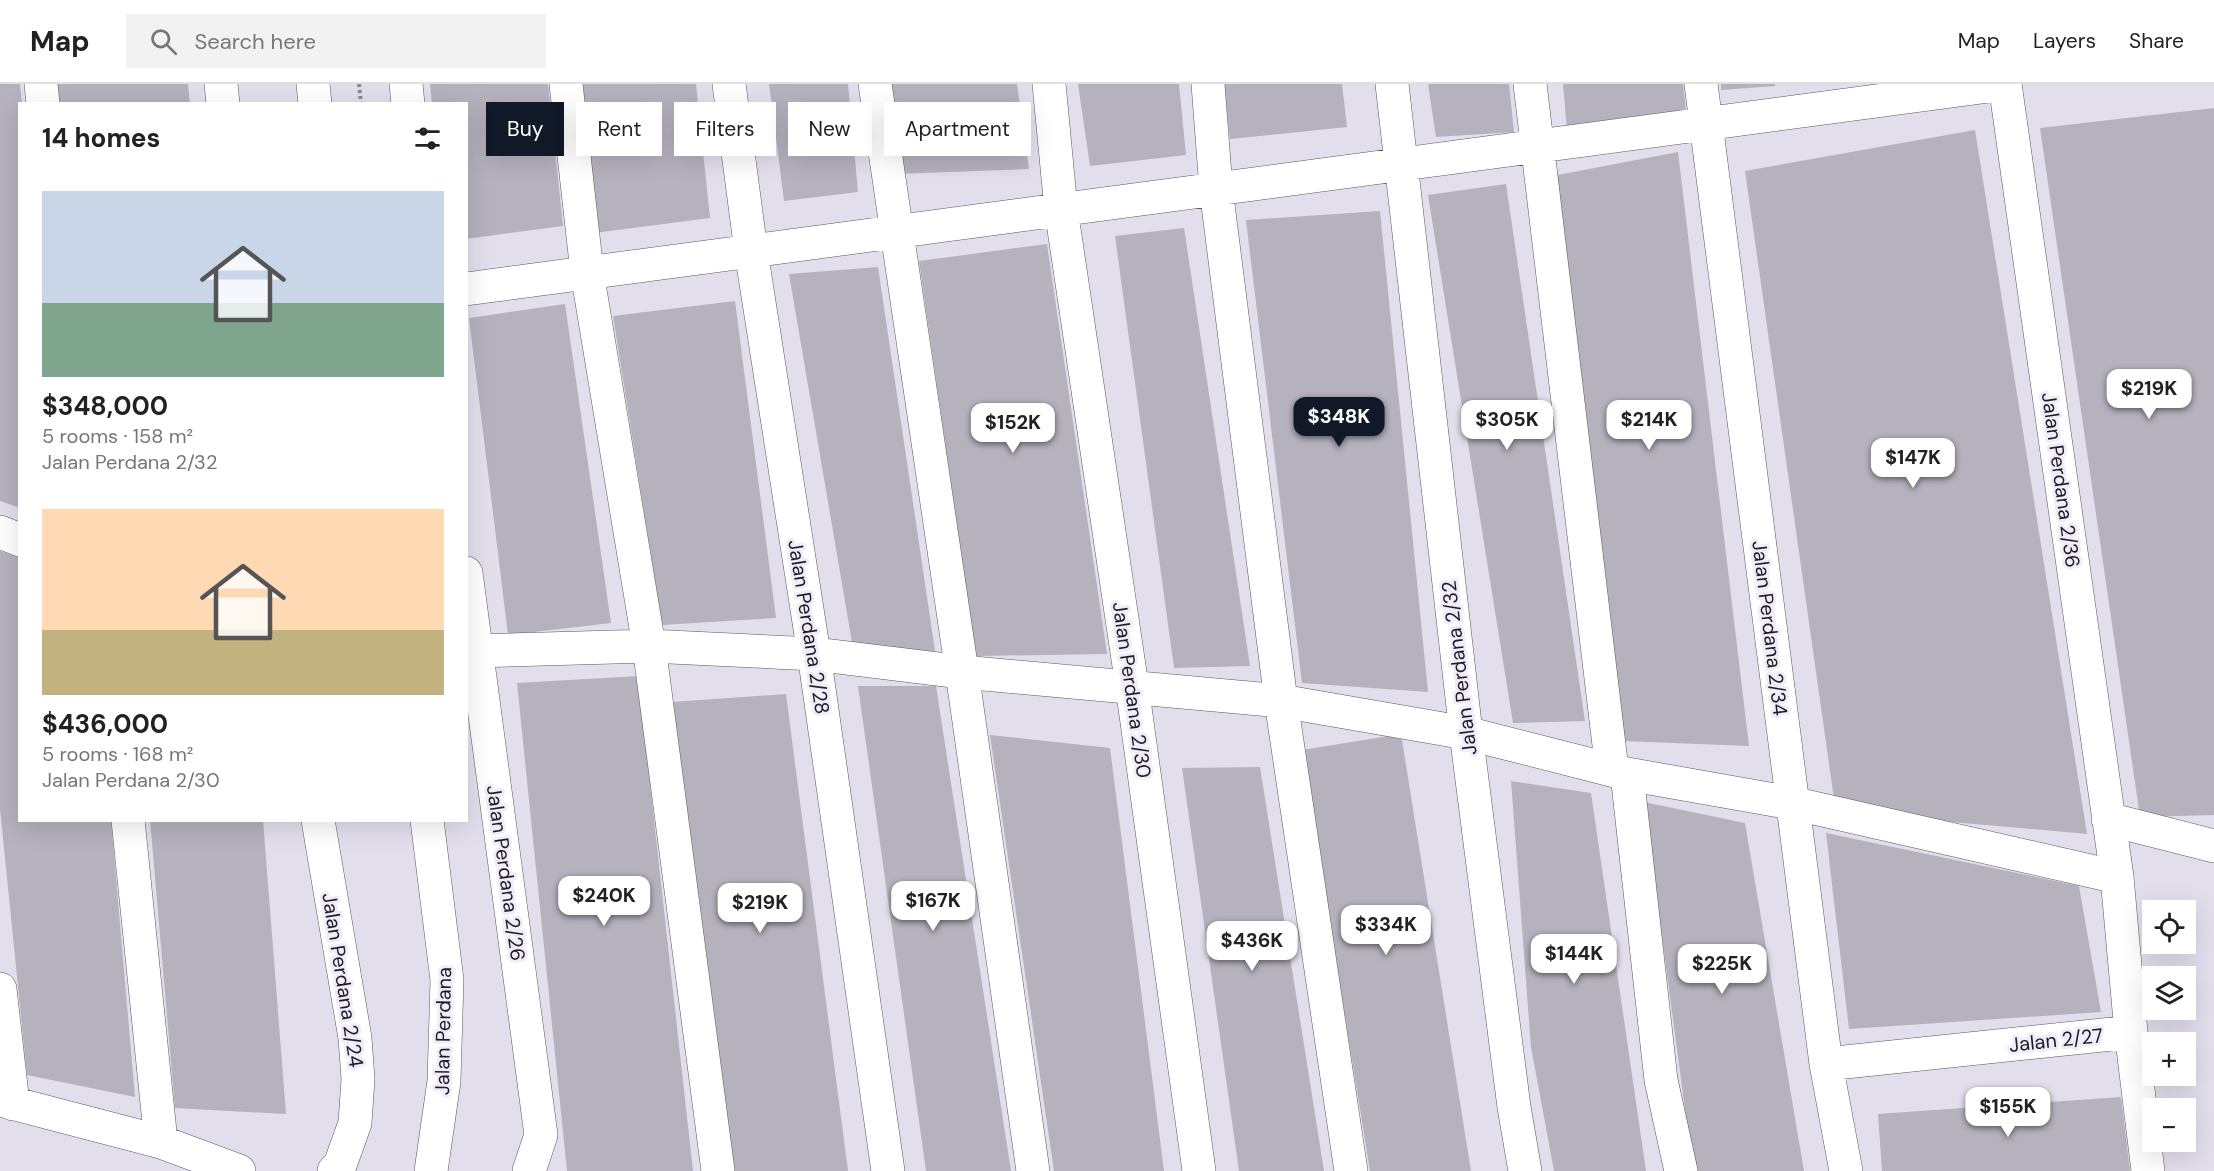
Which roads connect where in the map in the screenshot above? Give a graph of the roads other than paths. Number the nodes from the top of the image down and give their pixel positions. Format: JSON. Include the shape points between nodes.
{"nodes":[{"id":1,"x":41,"y":84,"type":"edge"},
{"id":2,"x":221,"y":84,"type":"edge"},
{"id":3,"x":313,"y":84,"type":"edge"},
{"id":4,"x":406,"y":84,"type":"edge"},
{"id":5,"x":566,"y":84,"type":"edge"},
{"id":6,"x":729,"y":84,"type":"edge"},
{"id":7,"x":875,"y":84,"type":"edge"},
{"id":8,"x":1048,"y":84,"type":"edge"},
{"id":9,"x":1208,"y":84,"type":"edge"},
{"id":10,"x":1392,"y":84,"type":"edge"},
{"id":11,"x":1530,"y":84,"type":"edge"},
{"id":12,"x":1701,"y":84,"type":"edge"},
{"id":13,"x":2005,"y":84,"type":"edge"},
{"id":14,"x":43,"y":102,"type":"edge"},
{"id":15,"x":223,"y":102,"type":"edge"},
{"id":16,"x":315,"y":102,"type":"edge"},
{"id":17,"x":408,"y":102,"type":"edge"},
{"id":18,"x":1707,"y":123,"type":"junction"},
{"id":19,"x":1536,"y":146,"type":"junction"},
{"id":20,"x":1401,"y":164,"type":"junction"},
{"id":21,"x":1216,"y":189,"type":"junction"},
{"id":22,"x":1061,"y":210,"type":"junction"},
{"id":23,"x":896,"y":231,"type":"junction"},
{"id":24,"x":751,"y":251,"type":"junction"},
{"id":25,"x":587,"y":272,"type":"junction"},
{"id":26,"x":468,"y":289,"type":"edge"},
{"id":27,"x":0,"y":532,"type":"edge"},
{"id":28,"x":18,"y":539,"type":"edge"},
{"id":29,"x":468,"y":587,"type":"edge"},
{"id":30,"x":649,"y":646,"type":"junction"},
{"id":31,"x":477,"y":651,"type":"junction"},
{"id":32,"x":814,"y":654,"type":"junction"},
{"id":33,"x":962,"y":672,"type":"junction"},
{"id":34,"x":1132,"y":686,"type":"junction"},
{"id":35,"x":1281,"y":701,"type":"junction"},
{"id":36,"x":1466,"y":733,"type":"junction"},
{"id":37,"x":1619,"y":772,"type":"junction"},
{"id":38,"x":1792,"y":803,"type":"junction"},
{"id":39,"x":2108,"y":819,"type":"junction"},
{"id":40,"x":128,"y":822,"type":"edge"},
{"id":41,"x":318,"y":822,"type":"edge"},
{"id":42,"x":427,"y":822,"type":"edge"},
{"id":43,"x":2214,"y":846,"type":"edge"},
{"id":44,"x":2117,"y":877,"type":"junction"},
{"id":45,"x":0,"y":989,"type":"edge"},
{"id":46,"x":2131,"y":1032,"type":"junction"},
{"id":47,"x":1826,"y":1064,"type":"junction"},
{"id":48,"x":6,"y":1102,"type":"edge"},
{"id":49,"x":160,"y":1142,"type":"junction"},
{"id":50,"x":239,"y":1171,"type":"edge"},
{"id":51,"x":334,"y":1171,"type":"edge"},
{"id":52,"x":431,"y":1171,"type":"edge"},
{"id":53,"x":529,"y":1171,"type":"edge"},
{"id":54,"x":718,"y":1171,"type":"edge"},
{"id":55,"x":888,"y":1171,"type":"edge"},
{"id":56,"x":1033,"y":1171,"type":"edge"},
{"id":57,"x":1199,"y":1171,"type":"edge"},
{"id":58,"x":1351,"y":1171,"type":"edge"},
{"id":59,"x":1525,"y":1171,"type":"edge"},
{"id":60,"x":1681,"y":1171,"type":"edge"},
{"id":61,"x":1846,"y":1171,"type":"edge"},
{"id":62,"x":2148,"y":1171,"type":"edge"}],
"edges":[{"from":1,"to":14,"type":"street"},
{"from":2,"to":15,"type":"street"},
{"from":3,"to":16,"type":"street"},
{"from":4,"to":17,"type":"street"},
{"from":5,"to":25,"type":"street"},
{"from":6,"to":24,"type":"street","name":"Jalan Perdana 2/28"},
{"from":7,"to":23,"type":"street"},
{"from":8,"to":22,"type":"street","name":"Jalan Perdana 2/30"},
{"from":9,"to":21,"type":"street"},
{"from":10,"to":20,"type":"street","name":"Jalan Perdana 2/32"},
{"from":11,"to":19,"type":"street"},
{"from":12,"to":18,"type":"street","name":"Jalan Perdana 2/34"},
{"from":13,"to":18,"type":"street"},
{"from":13,"to":39,"type":"street","name":"Jalan Perdana 2/36"},
{"from":18,"to":19,"type":"street"},
{"from":18,"to":38,"type":"street","name":"Jalan Perdana 2/34"},
{"from":19,"to":20,"type":"street"},
{"from":19,"to":37,"type":"street"},
{"from":20,"to":21,"type":"street"},
{"from":20,"to":36,"type":"street","name":"Jalan Perdana 2/32"},
{"from":21,"to":22,"type":"street"},
{"from":21,"to":35,"type":"street"},
{"from":22,"to":23,"type":"street"},
{"from":22,"to":34,"type":"street","name":"Jalan Perdana 2/30"},
{"from":23,"to":24,"type":"street"},
{"from":23,"to":33,"type":"street"},
{"from":24,"to":25,"type":"street"},
{"from":24,"to":32,"type":"street","name":"Jalan Perdana 2/28"},
{"from":25,"to":26,"type":"street"},
{"from":25,"to":30,"type":"street"},
{"from":27,"to":28,"type":"street"},
{"from":29,"to":31,"type":"street","name":"Jalan Perdana 2/26"},
{"from":30,"to":31,"type":"street"},
{"from":30,"to":32,"type":"street"},
{"from":30,"to":54,"type":"street"},
{"from":31,"to":53,"type":"street","name":"Jalan Perdana 2/26","via":[[541,1135]]},
{"from":32,"to":33,"type":"street"},
{"from":32,"to":55,"type":"street","name":"Jalan Perdana 2/28"},
{"from":33,"to":34,"type":"street"},
{"from":33,"to":56,"type":"street"},
{"from":34,"to":35,"type":"street"},
{"from":34,"to":57,"type":"street","name":"Jalan Perdana 2/30"},
{"from":35,"to":36,"type":"street"},
{"from":35,"to":58,"type":"street"},
{"from":36,"to":37,"type":"street"},
{"from":36,"to":59,"type":"street","name":"Jalan Perdana 2/32"},
{"from":37,"to":38,"type":"street"},
{"from":37,"to":60,"type":"street","via":[[1661,1080]]},
{"from":38,"to":44,"type":"street"},
{"from":38,"to":47,"type":"street","name":"Jalan Perdana 2/34"},
{"from":39,"to":43,"type":"street"},
{"from":39,"to":44,"type":"street","name":"Jalan Perdana 2/36"},
{"from":40,"to":49,"type":"street"},
{"from":41,"to":51,"type":"street","name":"Jalan Perdana 2/24","via":[[355,1038],[358,1079],[355,1123],[340,1165]]},
{"from":42,"to":52,"type":"street","name":"Jalan Perdana","via":[[447,980],[444,1081]]},
{"from":44,"to":46,"type":"street","name":"Jalan 2/27"},
{"from":45,"to":48,"type":"street"},
{"from":46,"to":47,"type":"street","name":"Jalan 2/27"},
{"from":46,"to":62,"type":"street"},
{"from":47,"to":61,"type":"street","name":"Jalan Perdana 2/34"},
{"from":48,"to":49,"type":"street"},
{"from":49,"to":50,"type":"street"}]}
